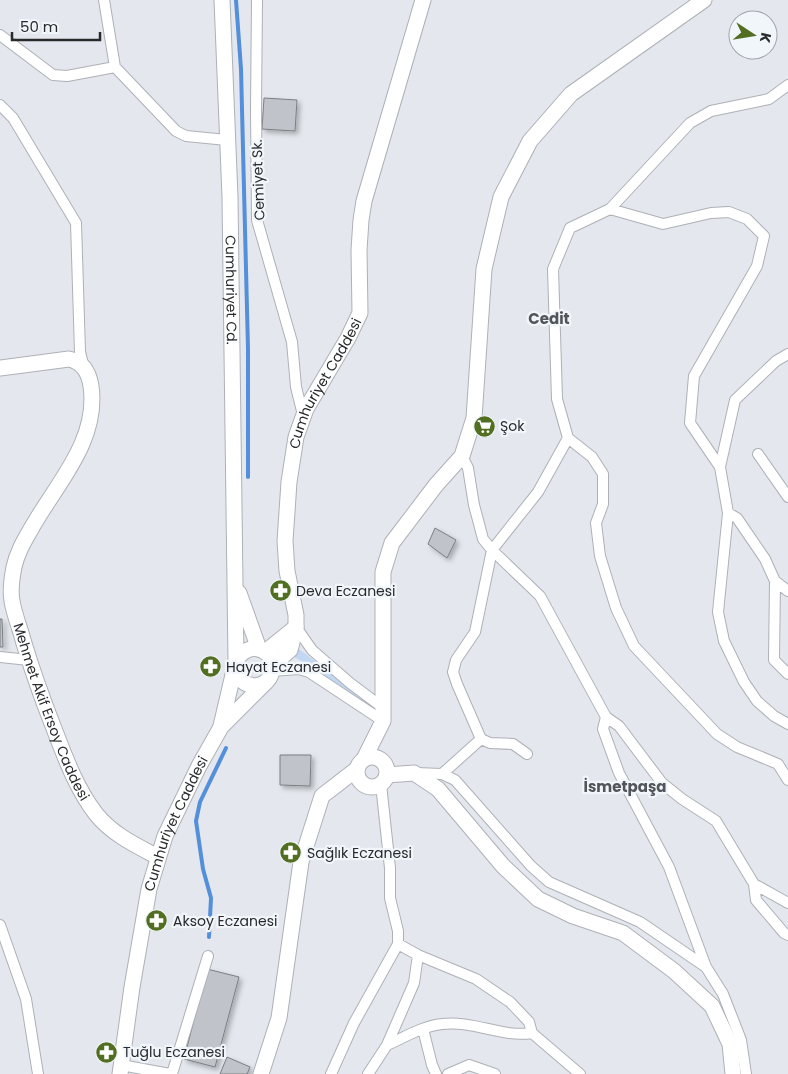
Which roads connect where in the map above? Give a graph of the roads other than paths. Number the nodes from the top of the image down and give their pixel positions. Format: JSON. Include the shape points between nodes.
{"nodes":[{"id":1,"x":104,"y":0,"type":"edge"},
{"id":2,"x":222,"y":0,"type":"edge"},
{"id":3,"x":257,"y":0,"type":"edge"},
{"id":4,"x":424,"y":0,"type":"edge"},
{"id":5,"x":704,"y":0,"type":"edge"},
{"id":6,"x":0,"y":34,"type":"edge"},
{"id":7,"x":115,"y":67,"type":"junction"},
{"id":8,"x":788,"y":85,"type":"edge"},
{"id":9,"x":0,"y":105,"type":"edge"},
{"id":10,"x":228,"y":140,"type":"junction"},
{"id":11,"x":610,"y":208,"type":"junction"},
{"id":12,"x":788,"y":354,"type":"edge"},
{"id":13,"x":0,"y":368,"type":"edge"},
{"id":14,"x":84,"y":368,"type":"junction"},
{"id":15,"x":304,"y":415,"type":"junction"},
{"id":16,"x":568,"y":438,"type":"junction"},
{"id":17,"x":758,"y":454,"type":"dead end"},
{"id":18,"x":462,"y":456,"type":"junction"},
{"id":19,"x":720,"y":467,"type":"junction"},
{"id":20,"x":788,"y":496,"type":"edge"},
{"id":21,"x":728,"y":513,"type":"junction"},
{"id":22,"x":492,"y":550,"type":"junction"},
{"id":23,"x":235,"y":580,"type":"junction"},
{"id":24,"x":775,"y":581,"type":"junction"},
{"id":25,"x":788,"y":591,"type":"edge"},
{"id":26,"x":296,"y":627,"type":"junction"},
{"id":27,"x":0,"y":657,"type":"edge"},
{"id":28,"x":29,"y":660,"type":"junction"},
{"id":29,"x":267,"y":664,"type":"junction"},
{"id":30,"x":235,"y":665,"type":"junction"},
{"id":31,"x":788,"y":674,"type":"edge"},
{"id":32,"x":383,"y":714,"type":"junction"},
{"id":33,"x":606,"y":717,"type":"junction"},
{"id":34,"x":788,"y":724,"type":"edge"},
{"id":35,"x":221,"y":727,"type":"junction"},
{"id":36,"x":481,"y":740,"type":"junction"},
{"id":37,"x":527,"y":754,"type":"dead end"},
{"id":38,"x":361,"y":764,"type":"junction"},
{"id":39,"x":414,"y":773,"type":"junction"},
{"id":40,"x":442,"y":774,"type":"junction"},
{"id":41,"x":384,"y":780,"type":"junction"},
{"id":42,"x":788,"y":780,"type":"edge"},
{"id":43,"x":158,"y":857,"type":"junction"},
{"id":44,"x":754,"y":884,"type":"junction"},
{"id":45,"x":788,"y":903,"type":"edge"},
{"id":46,"x":0,"y":925,"type":"edge"},
{"id":47,"x":788,"y":935,"type":"edge"},
{"id":48,"x":398,"y":944,"type":"junction"},
{"id":49,"x":418,"y":955,"type":"junction"},
{"id":50,"x":208,"y":956,"type":"dead end"},
{"id":51,"x":706,"y":967,"type":"junction"},
{"id":52,"x":424,"y":1029,"type":"junction"},
{"id":53,"x":532,"y":1033,"type":"junction"},
{"id":54,"x":388,"y":1045,"type":"junction"},
{"id":55,"x":121,"y":1070,"type":"edge"},
{"id":56,"x":38,"y":1074,"type":"edge"},
{"id":57,"x":171,"y":1074,"type":"edge"},
{"id":58,"x":261,"y":1074,"type":"edge"},
{"id":59,"x":331,"y":1074,"type":"edge"},
{"id":60,"x":368,"y":1074,"type":"edge"},
{"id":61,"x":436,"y":1074,"type":"edge"},
{"id":62,"x":448,"y":1074,"type":"edge"},
{"id":63,"x":495,"y":1074,"type":"edge"},
{"id":64,"x":580,"y":1074,"type":"edge"},
{"id":65,"x":733,"y":1074,"type":"edge"},
{"id":66,"x":746,"y":1074,"type":"edge"}],
"edges":[{"from":1,"to":7,"type":"street"},
{"from":2,"to":10,"type":"street","name":"Cumhuriyet Cd."},
{"from":3,"to":15,"type":"street","name":"Cemiyet Sk.","via":[[258,220],[292,342],[296,387]]},
{"from":4,"to":15,"type":"street","name":"Cumhuriyet Caddesi","via":[[364,200],[360,220],[360,313]]},
{"from":5,"to":18,"type":"street","via":[[571,94],[530,141],[501,197],[484,269],[474,418]]},
{"from":6,"to":7,"type":"street","via":[[53,76]]},
{"from":7,"to":10,"type":"street","via":[[176,131],[186,136]]},
{"from":8,"to":11,"type":"street","via":[[769,98],[711,112],[690,123]]},
{"from":9,"to":14,"type":"street","via":[[13,118],[76,223],[80,352]]},
{"from":10,"to":23,"type":"street","name":"Cumhuriyet Cd."},
{"from":11,"to":16,"type":"street","via":[[570,228],[553,269],[556,399]]},
{"from":11,"to":19,"type":"street","via":[[663,224],[730,212],[747,219],[764,236],[757,266],[694,376],[690,423]]},
{"from":12,"to":19,"type":"street","via":[[776,361],[735,400]]},
{"from":13,"to":14,"type":"street","via":[[69,359],[76,360]]},
{"from":14,"to":28,"type":"street","name":"Mehmet Akif Ersoy Caddesi","via":[[90,378],[91,391],[88,430],[74,461],[26,537],[15,565],[12,600]]},
{"from":15,"to":26,"type":"street","name":"Cumhuriyet Caddesi","via":[[292,458],[285,541]]},
{"from":16,"to":22,"type":"street","via":[[538,492]]},
{"from":16,"to":42,"type":"street","via":[[592,456],[603,474],[603,504],[596,523],[600,556],[616,608],[634,646],[717,734],[737,747],[778,764]]},
{"from":17,"to":20,"type":"street"},
{"from":18,"to":22,"type":"street","via":[[468,468],[483,539]]},
{"from":18,"to":32,"type":"street","via":[[392,543],[383,572]]},
{"from":19,"to":21,"type":"street"},
{"from":21,"to":24,"type":"street","via":[[738,518]]},
{"from":21,"to":34,"type":"street","via":[[718,612],[724,641],[757,701]]},
{"from":22,"to":33,"type":"street","via":[[540,596]]},
{"from":22,"to":36,"type":"street","via":[[475,632],[456,660],[453,672]]},
{"from":23,"to":29,"type":"street"},
{"from":23,"to":30,"type":"street","name":"Cumhuriyet Cd."},
{"from":24,"to":25,"type":"street"},
{"from":24,"to":31,"type":"street","via":[[774,660]]},
{"from":26,"to":29,"type":"street","name":"Cumhuriyet Caddesi","via":[[290,650]]},
{"from":26,"to":32,"type":"street","via":[[312,650]]},
{"from":27,"to":28,"type":"street"},
{"from":28,"to":43,"type":"street","name":"Mehmet Akif Ersoy Caddesi","via":[[67,763],[82,793],[96,814],[116,834]]},
{"from":29,"to":30,"type":"street","via":[[250,648],[238,656]]},
{"from":29,"to":30,"type":"street","via":[[257,686],[244,684]]},
{"from":29,"to":32,"type":"street","via":[[309,672]]},
{"from":29,"to":35,"type":"street","name":"Cumhuriyet Caddesi"},
{"from":30,"to":35,"type":"street","name":"Cumhuriyet Caddesi"},
{"from":32,"to":38,"type":"street"},
{"from":33,"to":44,"type":"street","via":[[620,726],[662,783],[716,821]]},
{"from":33,"to":51,"type":"street","via":[[603,729],[619,773],[669,867]]},
{"from":35,"to":43,"type":"street","name":"Cumhuriyet Caddesi","via":[[183,797]]},
{"from":36,"to":37,"type":"street","via":[[513,744]]},
{"from":36,"to":40,"type":"street"},
{"from":38,"to":41,"type":"street","via":[[357,775],[364,785],[369,787]]},
{"from":38,"to":41,"type":"street","via":[[375,756],[381,759],[388,768]]},
{"from":38,"to":58,"type":"street","via":[[322,796],[300,862],[279,1018]]},
{"from":39,"to":40,"type":"street"},
{"from":39,"to":41,"type":"street"},
{"from":39,"to":65,"type":"street","via":[[438,788],[503,866],[538,899],[573,916],[623,933],[674,971],[712,1006],[730,1044]]},
{"from":40,"to":51,"type":"street","via":[[455,780],[549,882],[640,922]]},
{"from":41,"to":48,"type":"street","via":[[390,898]]},
{"from":43,"to":55,"type":"street","name":"Cumhuriyet Caddesi","via":[[149,889]]},
{"from":44,"to":45,"type":"street"},
{"from":44,"to":47,"type":"street","via":[[756,900]]},
{"from":46,"to":56,"type":"street","via":[[26,999]]},
{"from":48,"to":49,"type":"street"},
{"from":48,"to":59,"type":"street","via":[[354,1023]]},
{"from":49,"to":53,"type":"street","via":[[476,979],[510,1002],[529,1022]]},
{"from":49,"to":54,"type":"street","via":[[414,983]]},
{"from":50,"to":57,"type":"street"},
{"from":51,"to":66,"type":"street","via":[[723,994],[741,1040]]},
{"from":52,"to":53,"type":"street","via":[[459,1024],[519,1035]]},
{"from":52,"to":54,"type":"street"},
{"from":52,"to":61,"type":"street"},
{"from":53,"to":64,"type":"street"},
{"from":54,"to":60,"type":"street"},
{"from":55,"to":57,"type":"street"},
{"from":62,"to":63,"type":"street","via":[[469,1065]]}]}
